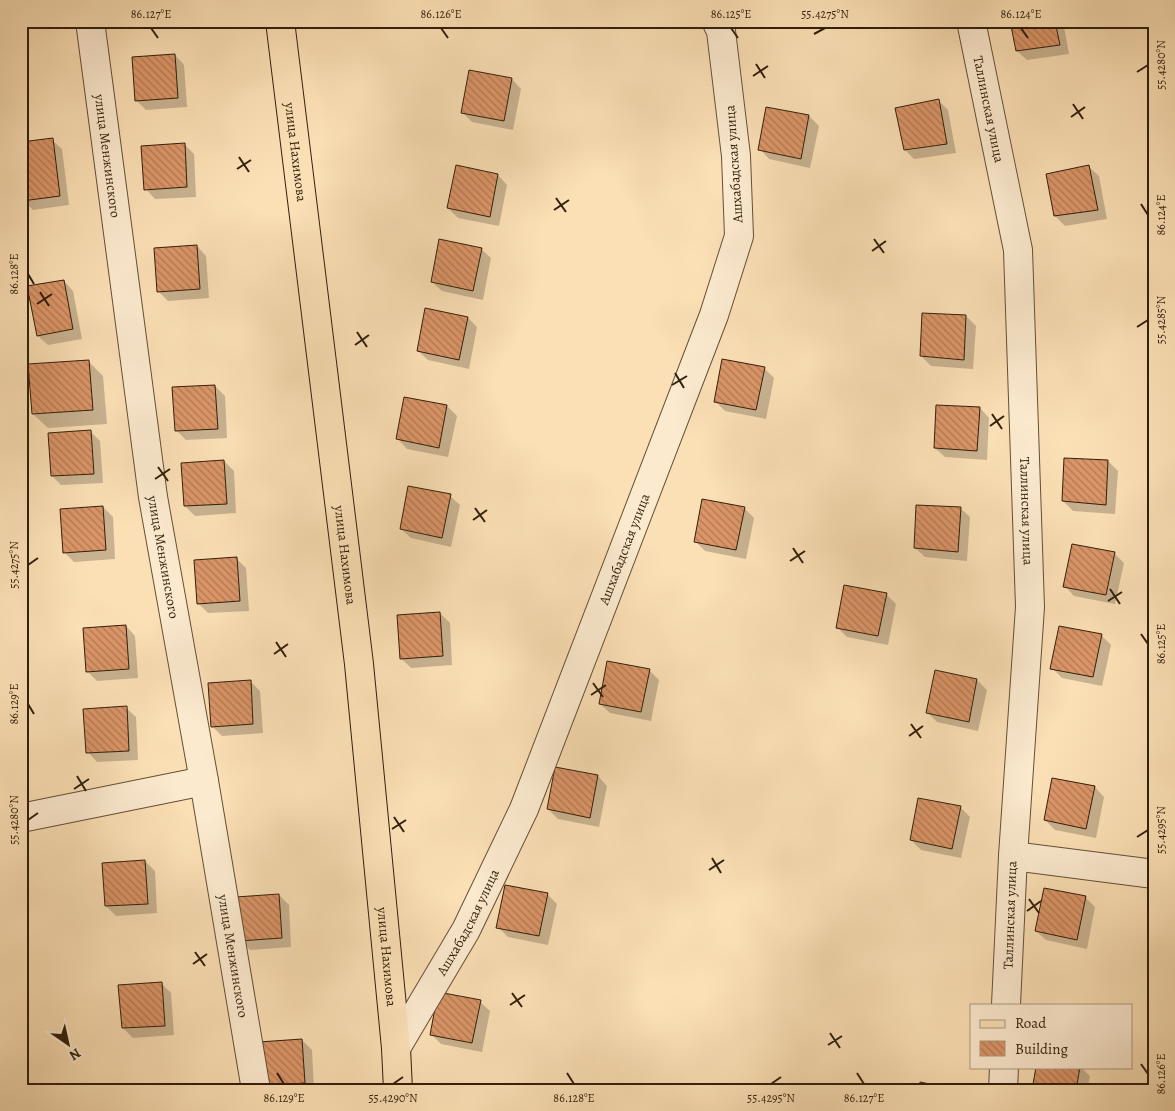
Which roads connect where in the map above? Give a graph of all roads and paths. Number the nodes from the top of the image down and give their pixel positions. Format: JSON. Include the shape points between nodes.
{"nodes":[{"id":1,"x":90,"y":21,"type":"edge"},
{"id":2,"x":280,"y":21,"type":"edge"},
{"id":3,"x":716,"y":21,"type":"edge"},
{"id":4,"x":971,"y":21,"type":"edge"},
{"id":5,"x":204,"y":781,"type":"junction"},
{"id":6,"x":21,"y":818,"type":"edge"},
{"id":7,"x":1013,"y":856,"type":"junction"},
{"id":8,"x":1154,"y":874,"type":"edge"},
{"id":9,"x":1006,"y":1004,"type":"edge"},
{"id":10,"x":396,"y":1048,"type":"junction"},
{"id":11,"x":1004,"y":1068,"type":"edge"},
{"id":12,"x":256,"y":1090,"type":"edge"},
{"id":13,"x":398,"y":1090,"type":"edge"},
{"id":14,"x":1003,"y":1090,"type":"edge"}],
"edges":[{"from":1,"to":5,"type":"street","name":"улица Менжинского","via":[[153,497]]},
{"from":2,"to":10,"type":"main road","name":"улица Нахимова","via":[[359,664]]},
{"from":3,"to":10,"type":"street","name":"Ашхабадская улица","via":[[721,31],[736,156],[739,236],[714,315],[524,809],[466,930]]},
{"from":4,"to":7,"type":"street","name":"Таллинская улица","via":[[1018,250],[1030,607]]},
{"from":5,"to":6,"type":"street"},
{"from":5,"to":12,"type":"street","name":"улица Менжинского"},
{"from":7,"to":8,"type":"street"},
{"from":7,"to":9,"type":"street","name":"Таллинская улица"},
{"from":10,"to":13,"type":"main road","name":"улица Нахимова"},
{"from":11,"to":14,"type":"street"}]}
